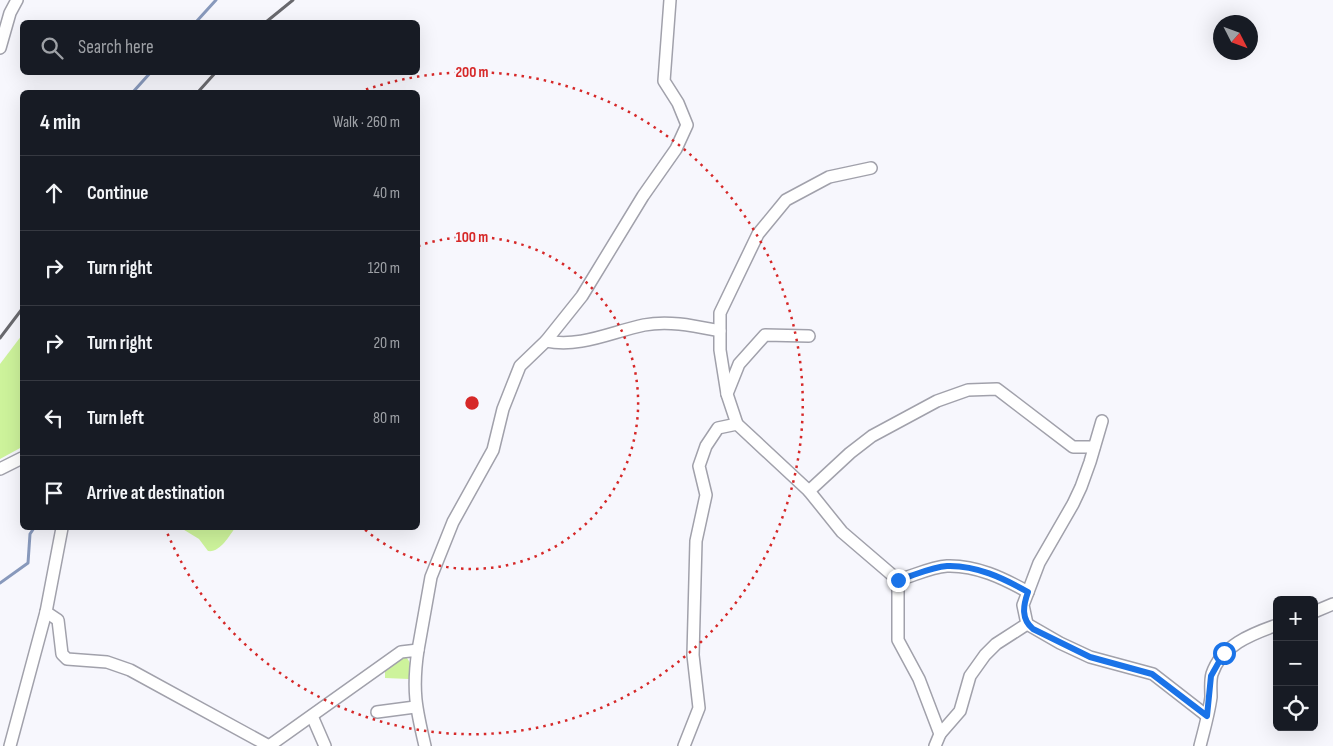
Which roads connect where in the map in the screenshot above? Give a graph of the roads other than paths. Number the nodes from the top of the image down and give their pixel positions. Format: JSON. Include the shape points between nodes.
{"nodes":[{"id":1,"x":17,"y":0,"type":"edge"},
{"id":2,"x":670,"y":0,"type":"edge"},
{"id":3,"x":0,"y":48,"type":"edge"},
{"id":4,"x":871,"y":168,"type":"dead end"},
{"id":5,"x":720,"y":331,"type":"junction"},
{"id":6,"x":809,"y":336,"type":"dead end"},
{"id":7,"x":546,"y":341,"type":"junction"},
{"id":8,"x":727,"y":394,"type":"junction"},
{"id":9,"x":1102,"y":421,"type":"dead end"},
{"id":10,"x":737,"y":424,"type":"junction"},
{"id":11,"x":1094,"y":447,"type":"junction"},
{"id":12,"x":20,"y":459,"type":"edge"},
{"id":13,"x":0,"y":469,"type":"edge"},
{"id":14,"x":810,"y":491,"type":"junction"},
{"id":15,"x":62,"y":530,"type":"edge"},
{"id":16,"x":898,"y":580,"type":"junction"},
{"id":17,"x":1028,"y":592,"type":"junction"},
{"id":18,"x":1333,"y":604,"type":"edge"},
{"id":19,"x":1318,"y":610,"type":"edge"},
{"id":20,"x":46,"y":612,"type":"junction"},
{"id":21,"x":1027,"y":624,"type":"junction"},
{"id":22,"x":1273,"y":627,"type":"edge"},
{"id":23,"x":418,"y":650,"type":"junction"},
{"id":24,"x":415,"y":707,"type":"junction"},
{"id":25,"x":377,"y":712,"type":"dead end"},
{"id":26,"x":312,"y":716,"type":"junction"},
{"id":27,"x":1207,"y":716,"type":"junction"},
{"id":28,"x":940,"y":734,"type":"junction"},
{"id":29,"x":10,"y":746,"type":"edge"},
{"id":30,"x":269,"y":746,"type":"edge"},
{"id":31,"x":325,"y":746,"type":"edge"},
{"id":32,"x":425,"y":746,"type":"edge"},
{"id":33,"x":684,"y":746,"type":"edge"},
{"id":34,"x":935,"y":746,"type":"edge"},
{"id":35,"x":1200,"y":746,"type":"edge"}],
"edges":[{"from":1,"to":3,"type":"street"},
{"from":2,"to":7,"type":"street","via":[[664,81],[687,125],[676,149],[582,296]]},
{"from":4,"to":5,"type":"street","via":[[828,177],[786,200],[758,234],[720,313]]},
{"from":5,"to":7,"type":"street","via":[[660,323],[574,343]]},
{"from":5,"to":8,"type":"street"},
{"from":6,"to":8,"type":"street","via":[[765,335],[739,364]]},
{"from":7,"to":23,"type":"street","via":[[520,366],[503,409],[493,450],[453,522],[431,577]]},
{"from":8,"to":10,"type":"street"},
{"from":9,"to":11,"type":"street"},
{"from":10,"to":14,"type":"street"},
{"from":10,"to":33,"type":"street","via":[[718,428],[706,446],[699,466],[706,495],[696,541],[693,655],[699,708]]},
{"from":11,"to":14,"type":"street","via":[[1073,447],[997,389],[968,390],[937,401],[872,436]]},
{"from":11,"to":17,"type":"street","via":[[1073,504],[1039,563]]},
{"from":12,"to":13,"type":"street"},
{"from":14,"to":16,"type":"street","via":[[842,532]]},
{"from":15,"to":20,"type":"street"},
{"from":16,"to":17,"type":"street","via":[[945,566],[972,567]]},
{"from":16,"to":28,"type":"street","via":[[898,640],[919,679]]},
{"from":17,"to":21,"type":"street","via":[[1023,605]]},
{"from":18,"to":19,"type":"street"},
{"from":20,"to":29,"type":"street"},
{"from":20,"to":30,"type":"street","via":[[58,620],[62,654],[67,659],[107,662],[130,670]]},
{"from":21,"to":27,"type":"street","via":[[1090,657],[1152,674]]},
{"from":21,"to":28,"type":"street","via":[[996,644],[985,656],[970,676],[960,711]]},
{"from":22,"to":27,"type":"street","via":[[1245,638],[1224,653],[1211,676]]},
{"from":23,"to":24,"type":"street"},
{"from":23,"to":26,"type":"street","via":[[402,652]]},
{"from":24,"to":25,"type":"street"},
{"from":24,"to":32,"type":"street"},
{"from":26,"to":30,"type":"street"},
{"from":26,"to":31,"type":"street"},
{"from":27,"to":35,"type":"street"},
{"from":28,"to":34,"type":"street"}]}
